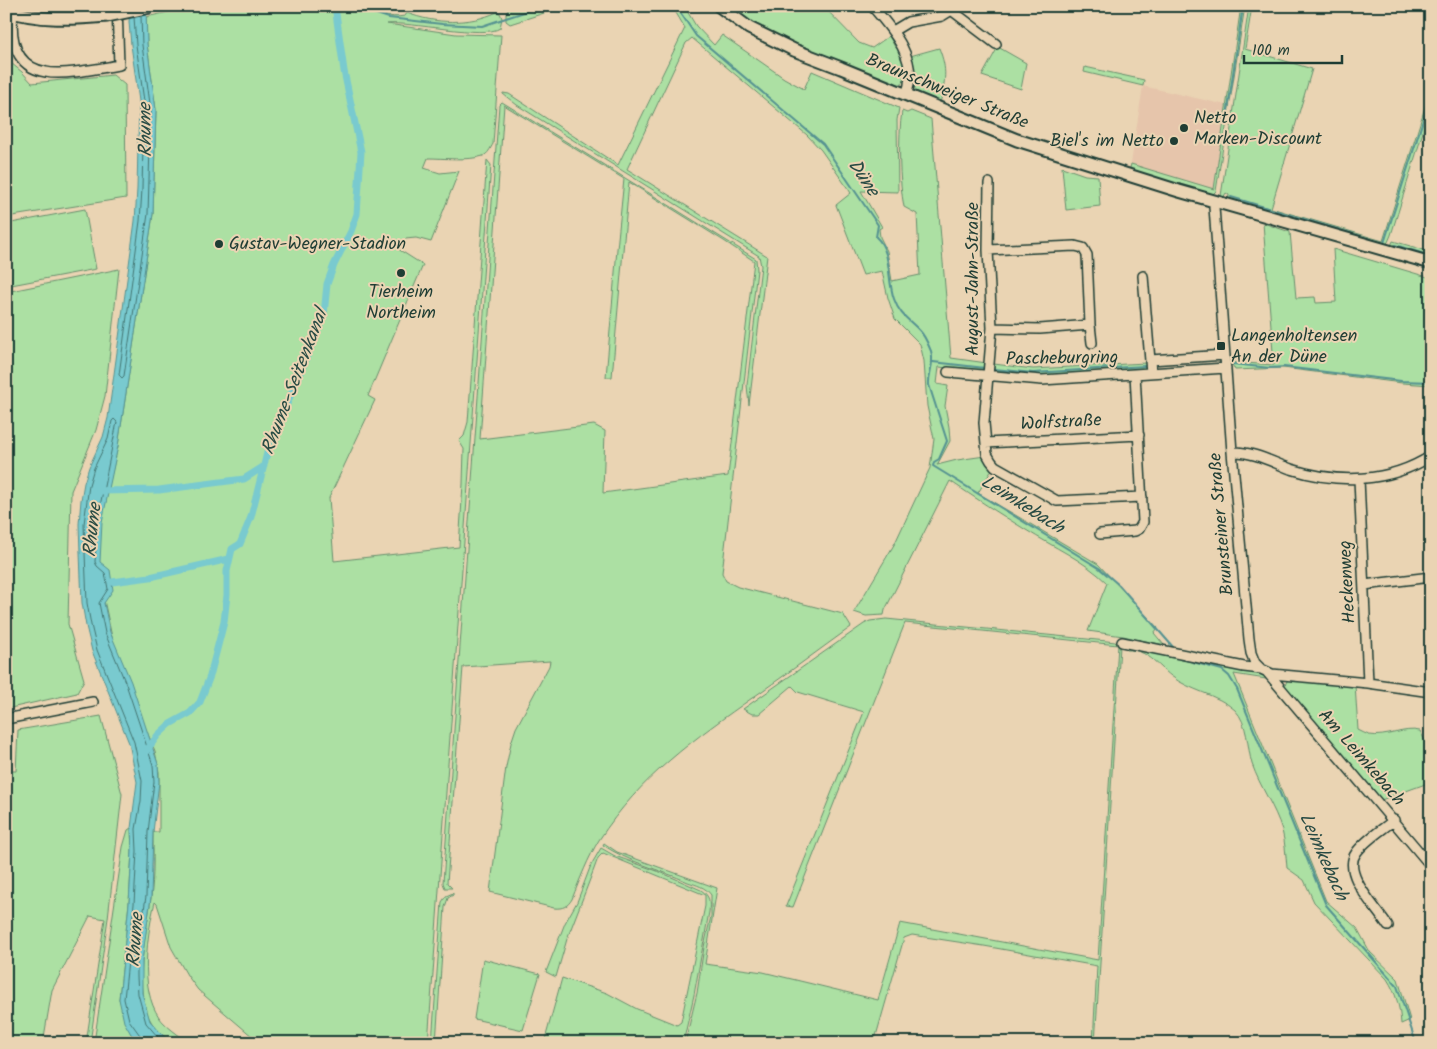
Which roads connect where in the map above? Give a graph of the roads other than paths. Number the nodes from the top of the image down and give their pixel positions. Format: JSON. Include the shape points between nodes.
{"nodes":[{"id":1,"x":117,"y":6,"type":"edge"},
{"id":2,"x":720,"y":6,"type":"edge"},
{"id":3,"x":872,"y":6,"type":"edge"},
{"id":4,"x":153,"y":7,"type":"edge"},
{"id":5,"x":952,"y":8,"type":"edge"},
{"id":6,"x":10,"y":11,"type":"edge"},
{"id":7,"x":893,"y":30,"type":"junction"},
{"id":8,"x":996,"y":44,"type":"dead end"},
{"id":9,"x":906,"y":95,"type":"junction"},
{"id":10,"x":989,"y":183,"type":"dead end"},
{"id":11,"x":1215,"y":201,"type":"junction"},
{"id":12,"x":988,"y":250,"type":"junction"},
{"id":13,"x":1431,"y":263,"type":"edge"},
{"id":14,"x":1143,"y":276,"type":"dead end"},
{"id":15,"x":1090,"y":326,"type":"junction"},
{"id":16,"x":992,"y":328,"type":"junction"},
{"id":17,"x":1092,"y":343,"type":"dead end"},
{"id":18,"x":1224,"y":355,"type":"junction"},
{"id":19,"x":1150,"y":360,"type":"junction"},
{"id":20,"x":1226,"y":368,"type":"junction"},
{"id":21,"x":948,"y":372,"type":"dead end"},
{"id":22,"x":1151,"y":373,"type":"junction"},
{"id":23,"x":1135,"y":374,"type":"junction"},
{"id":24,"x":989,"y":376,"type":"junction"},
{"id":25,"x":1139,"y":435,"type":"junction"},
{"id":26,"x":986,"y":443,"type":"junction"},
{"id":27,"x":1232,"y":452,"type":"junction"},
{"id":28,"x":1431,"y":456,"type":"edge"},
{"id":29,"x":1359,"y":479,"type":"junction"},
{"id":30,"x":1142,"y":497,"type":"junction"},
{"id":31,"x":1100,"y":534,"type":"dead end"},
{"id":32,"x":1431,"y":577,"type":"edge"},
{"id":33,"x":1364,"y":585,"type":"junction"},
{"id":34,"x":1122,"y":642,"type":"dead end"},
{"id":35,"x":1264,"y":670,"type":"junction"},
{"id":36,"x":1368,"y":683,"type":"junction"},
{"id":37,"x":1431,"y":692,"type":"edge"},
{"id":38,"x":93,"y":702,"type":"dead end"},
{"id":39,"x":6,"y":719,"type":"edge"},
{"id":40,"x":1394,"y":820,"type":"junction"},
{"id":41,"x":1431,"y":866,"type":"edge"},
{"id":42,"x":1388,"y":926,"type":"dead end"}],
"edges":[{"from":1,"to":6,"type":"street","via":[[120,65],[60,72],[34,68],[22,58],[12,38]]},
{"from":2,"to":9,"type":"main road","name":"Braunschweiger Straße","via":[[749,28],[779,43]]},
{"from":3,"to":7,"type":"street"},
{"from":4,"to":6,"type":"main road","bridge":true,"via":[[107,16],[65,18]]},
{"from":5,"to":7,"type":"street","via":[[942,16],[908,22]]},
{"from":5,"to":8,"type":"street"},
{"from":7,"to":9,"type":"street","via":[[908,60],[910,79]]},
{"from":9,"to":11,"type":"main road","name":"Braunschweiger Straße","via":[[1026,144]]},
{"from":10,"to":12,"type":"street","name":"August-Jahn-Straße"},
{"from":11,"to":13,"type":"main road","name":"Braunschweiger Straße"},
{"from":11,"to":18,"type":"street","name":"Brunsteiner Straße"},
{"from":12,"to":15,"type":"street","via":[[1083,248],[1087,255]]},
{"from":12,"to":16,"type":"street","name":"August-Jahn-Straße"},
{"from":14,"to":19,"type":"street"},
{"from":15,"to":16,"type":"street","via":[[1040,330]]},
{"from":15,"to":17,"type":"street"},
{"from":16,"to":24,"type":"street","name":"August-Jahn-Straße"},
{"from":18,"to":19,"type":"street"},
{"from":18,"to":20,"type":"street","name":"Brunsteiner Straße"},
{"from":19,"to":22,"type":"street"},
{"from":20,"to":22,"type":"street","name":"Pascheburgring"},
{"from":20,"to":27,"type":"street","name":"Brunsteiner Straße"},
{"from":21,"to":24,"type":"street","name":"Pascheburgring"},
{"from":22,"to":23,"type":"street","name":"Pascheburgring"},
{"from":23,"to":24,"type":"street","name":"Pascheburgring","via":[[1042,380]]},
{"from":23,"to":25,"type":"street","name":"Pascheburgring"},
{"from":24,"to":26,"type":"street","name":"Pascheburgring","via":[[984,417]]},
{"from":25,"to":26,"type":"street","name":"Wolfstraße"},
{"from":25,"to":30,"type":"street","name":"Pascheburgring"},
{"from":26,"to":30,"type":"street","name":"Pascheburgring","via":[[988,457],[995,466],[1054,500]]},
{"from":27,"to":29,"type":"street","via":[[1250,454],[1313,475]]},
{"from":27,"to":35,"type":"street","name":"Brunsteiner Straße","via":[[1249,644],[1254,660]]},
{"from":28,"to":29,"type":"street","via":[[1406,469]]},
{"from":29,"to":33,"type":"street","name":"Heckenweg"},
{"from":30,"to":31,"type":"street","name":"Pascheburgring","via":[[1143,522],[1139,529]]},
{"from":32,"to":33,"type":"street"},
{"from":33,"to":36,"type":"street","name":"Heckenweg"},
{"from":34,"to":35,"type":"street"},
{"from":35,"to":36,"type":"street","via":[[1282,675]]},
{"from":35,"to":40,"type":"street","name":"Am Leimkebach"},
{"from":36,"to":37,"type":"street"},
{"from":38,"to":39,"type":"street"},
{"from":40,"to":41,"type":"street","name":"Am Leimkebach"},
{"from":40,"to":42,"type":"street","via":[[1358,850],[1352,863],[1357,881]]}]}
